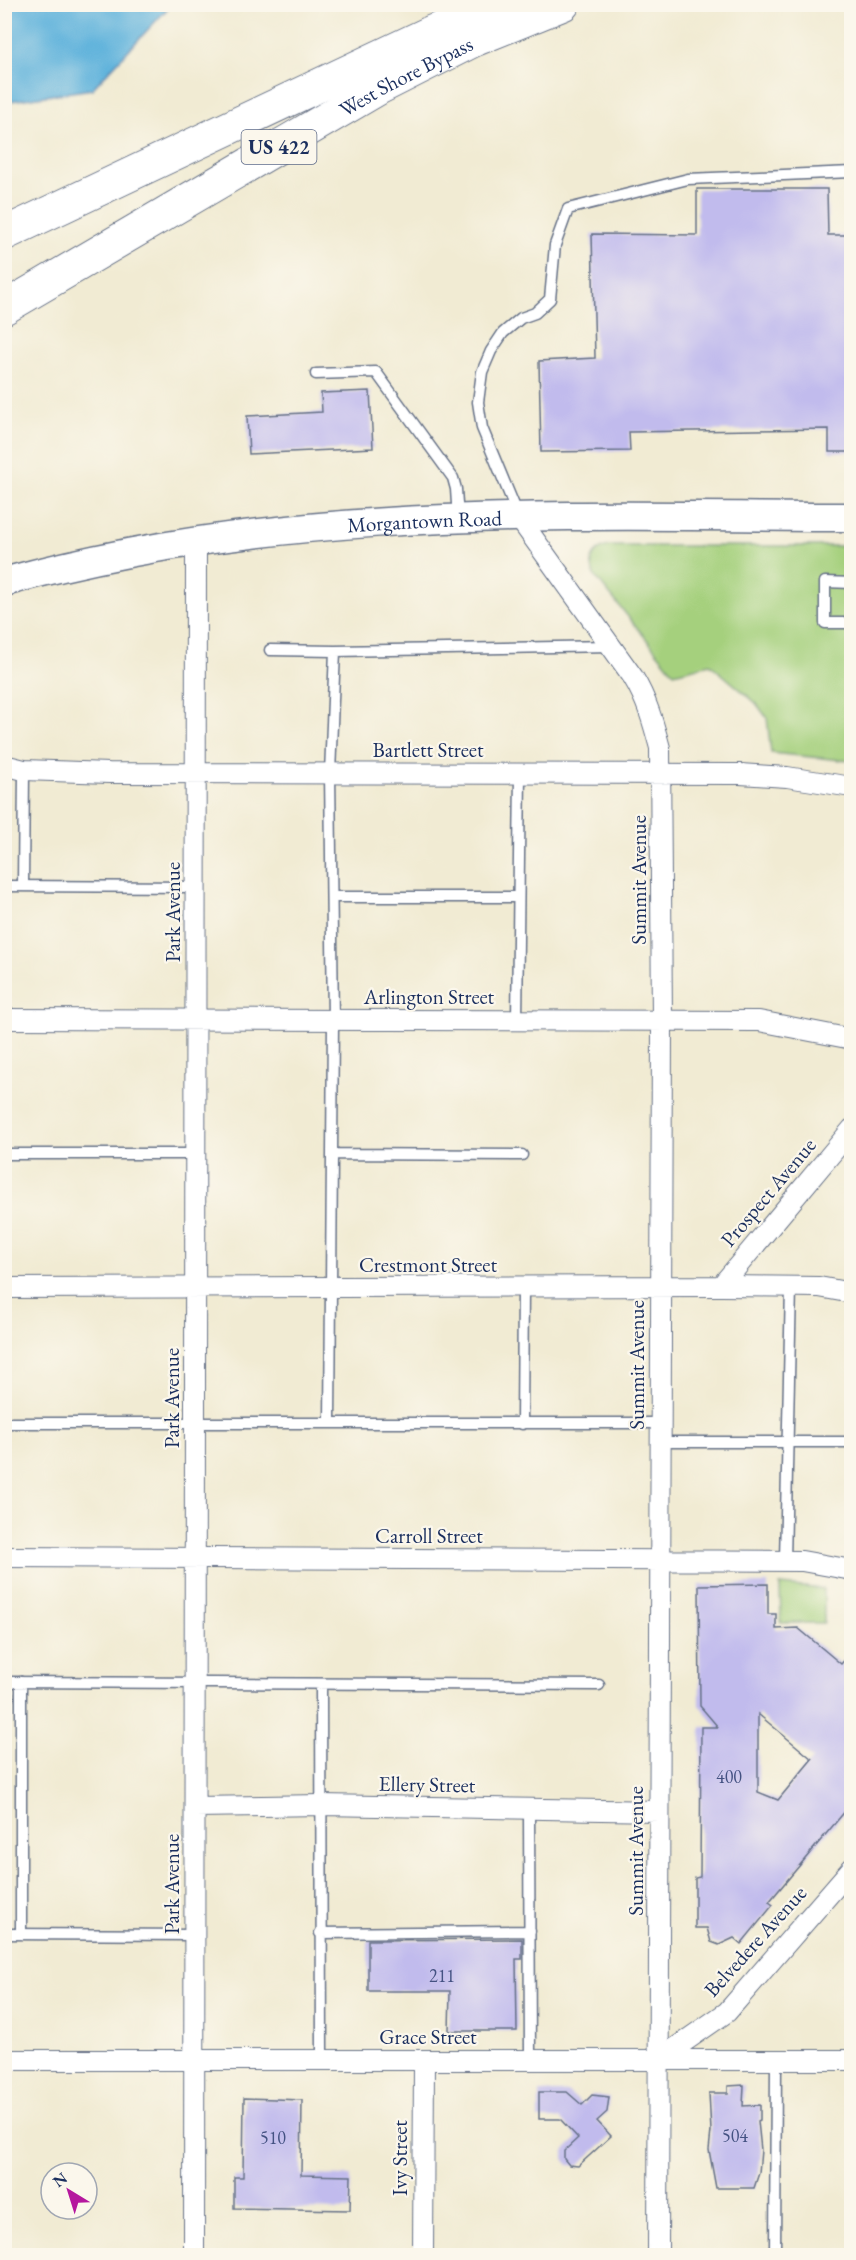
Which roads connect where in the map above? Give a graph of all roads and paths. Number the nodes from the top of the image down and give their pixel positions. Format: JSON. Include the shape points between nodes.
{"nodes":[{"id":1,"x":505,"y":4,"type":"edge"},
{"id":2,"x":563,"y":4,"type":"edge"},
{"id":3,"x":852,"y":172,"type":"edge"},
{"id":4,"x":74,"y":202,"type":"junction"},
{"id":5,"x":4,"y":234,"type":"edge"},
{"id":6,"x":4,"y":240,"type":"edge"},
{"id":7,"x":84,"y":262,"type":"junction"},
{"id":8,"x":4,"y":303,"type":"edge"},
{"id":9,"x":4,"y":308,"type":"edge"},
{"id":10,"x":316,"y":374,"type":"dead end"},
{"id":11,"x":852,"y":517,"type":"edge"},
{"id":12,"x":519,"y":518,"type":"junction"},
{"id":13,"x":458,"y":520,"type":"junction"},
{"id":14,"x":196,"y":541,"type":"junction"},
{"id":15,"x":4,"y":582,"type":"edge"},
{"id":16,"x":852,"y":583,"type":"edge"},
{"id":17,"x":852,"y":623,"type":"edge"},
{"id":18,"x":611,"y":646,"type":"junction"},
{"id":19,"x":270,"y":651,"type":"dead end"},
{"id":20,"x":335,"y":651,"type":"junction"},
{"id":21,"x":4,"y":765,"type":"edge"},
{"id":22,"x":24,"y":770,"type":"junction"},
{"id":23,"x":330,"y":773,"type":"junction"},
{"id":24,"x":661,"y":773,"type":"junction"},
{"id":25,"x":196,"y":774,"type":"junction"},
{"id":26,"x":519,"y":774,"type":"junction"},
{"id":27,"x":852,"y":787,"type":"edge"},
{"id":28,"x":23,"y":885,"type":"junction"},
{"id":29,"x":4,"y":886,"type":"edge"},
{"id":30,"x":196,"y":887,"type":"junction"},
{"id":31,"x":332,"y":897,"type":"junction"},
{"id":32,"x":518,"y":897,"type":"junction"},
{"id":33,"x":4,"y":1019,"type":"edge"},
{"id":34,"x":196,"y":1020,"type":"junction"},
{"id":35,"x":333,"y":1020,"type":"junction"},
{"id":36,"x":517,"y":1020,"type":"junction"},
{"id":37,"x":662,"y":1021,"type":"junction"},
{"id":38,"x":852,"y":1039,"type":"edge"},
{"id":39,"x":852,"y":1129,"type":"edge"},
{"id":40,"x":4,"y":1154,"type":"edge"},
{"id":41,"x":196,"y":1154,"type":"junction"},
{"id":42,"x":332,"y":1154,"type":"junction"},
{"id":43,"x":522,"y":1155,"type":"dead end"},
{"id":44,"x":721,"y":1286,"type":"junction"},
{"id":45,"x":660,"y":1287,"type":"junction"},
{"id":46,"x":791,"y":1287,"type":"junction"},
{"id":47,"x":4,"y":1288,"type":"edge"},
{"id":48,"x":195,"y":1288,"type":"junction"},
{"id":49,"x":332,"y":1288,"type":"junction"},
{"id":50,"x":522,"y":1288,"type":"junction"},
{"id":51,"x":852,"y":1293,"type":"edge"},
{"id":52,"x":330,"y":1422,"type":"junction"},
{"id":53,"x":4,"y":1423,"type":"edge"},
{"id":54,"x":195,"y":1423,"type":"junction"},
{"id":55,"x":522,"y":1424,"type":"junction"},
{"id":56,"x":660,"y":1433,"type":"junction"},
{"id":57,"x":788,"y":1441,"type":"junction"},
{"id":58,"x":852,"y":1442,"type":"edge"},
{"id":59,"x":4,"y":1557,"type":"edge"},
{"id":60,"x":195,"y":1557,"type":"junction"},
{"id":61,"x":659,"y":1560,"type":"junction"},
{"id":62,"x":785,"y":1561,"type":"junction"},
{"id":63,"x":852,"y":1570,"type":"edge"},
{"id":64,"x":4,"y":1682,"type":"edge"},
{"id":65,"x":21,"y":1682,"type":"junction"},
{"id":66,"x":195,"y":1683,"type":"junction"},
{"id":67,"x":321,"y":1684,"type":"junction"},
{"id":68,"x":599,"y":1685,"type":"dead end"},
{"id":69,"x":321,"y":1805,"type":"junction"},
{"id":70,"x":195,"y":1807,"type":"junction"},
{"id":71,"x":529,"y":1810,"type":"junction"},
{"id":72,"x":659,"y":1811,"type":"junction"},
{"id":73,"x":852,"y":1868,"type":"edge"},
{"id":74,"x":530,"y":1931,"type":"junction"},
{"id":75,"x":320,"y":1933,"type":"junction"},
{"id":76,"x":4,"y":1934,"type":"edge"},
{"id":77,"x":21,"y":1934,"type":"junction"},
{"id":78,"x":195,"y":1935,"type":"junction"},
{"id":79,"x":4,"y":2060,"type":"edge"},
{"id":80,"x":322,"y":2060,"type":"junction"},
{"id":81,"x":530,"y":2060,"type":"junction"},
{"id":82,"x":658,"y":2060,"type":"junction"},
{"id":83,"x":776,"y":2060,"type":"junction"},
{"id":84,"x":852,"y":2060,"type":"edge"},
{"id":85,"x":195,"y":2061,"type":"junction"},
{"id":86,"x":424,"y":2061,"type":"junction"},
{"id":87,"x":194,"y":2256,"type":"edge"},
{"id":88,"x":423,"y":2256,"type":"edge"},
{"id":89,"x":658,"y":2256,"type":"edge"},
{"id":90,"x":775,"y":2256,"type":"edge"}],
"edges":[{"from":1,"to":4,"type":"highway","name":"West Shore Bypass","number":"US 422","via":[[434,31]]},
{"from":2,"to":7,"type":"highway","name":"West Shore Bypass","number":"US 422","via":[[474,40],[400,76]]},
{"from":3,"to":12,"type":"lane","via":[[688,179],[568,209],[555,245],[550,299],[503,333],[482,372],[478,402],[482,428]]},
{"from":4,"to":5,"type":"highway","name":"West Shore Bypass","number":"US 422"},
{"from":4,"to":6,"type":"highway"},
{"from":7,"to":8,"type":"highway"},
{"from":7,"to":9,"type":"highway","name":"West Shore Bypass","number":"US 422"},
{"from":10,"to":13,"type":"lane","via":[[376,372],[453,478]]},
{"from":11,"to":12,"type":"main road","name":"Morgantown Road"},
{"from":12,"to":13,"type":"main road","name":"Morgantown Road"},
{"from":12,"to":18,"type":"street","name":"Summit Avenue"},
{"from":13,"to":14,"type":"main road","name":"Morgantown Road","via":[[328,525]]},
{"from":14,"to":15,"type":"main road","name":"Morgantown Road","via":[[94,559]]},
{"from":14,"to":25,"type":"street","name":"Park Avenue"},
{"from":16,"to":17,"type":"lane","via":[[825,582],[825,623]]},
{"from":18,"to":20,"type":"lane"},
{"from":18,"to":24,"type":"street","name":"Summit Avenue","via":[[639,686],[652,715]]},
{"from":19,"to":20,"type":"lane"},
{"from":20,"to":23,"type":"lane"},
{"from":21,"to":22,"type":"street","name":"Bartlett Street"},
{"from":22,"to":25,"type":"street","name":"Bartlett Street"},
{"from":22,"to":28,"type":"lane"},
{"from":23,"to":25,"type":"street","name":"Bartlett Street"},
{"from":23,"to":26,"type":"street","name":"Bartlett Street"},
{"from":23,"to":31,"type":"lane"},
{"from":24,"to":26,"type":"street","name":"Bartlett Street"},
{"from":24,"to":27,"type":"street","name":"Bartlett Street","via":[[787,777]]},
{"from":24,"to":37,"type":"street","name":"Summit Avenue"},
{"from":25,"to":30,"type":"street","name":"Park Avenue"},
{"from":26,"to":32,"type":"lane"},
{"from":28,"to":29,"type":"lane"},
{"from":28,"to":30,"type":"lane"},
{"from":30,"to":34,"type":"street","name":"Park Avenue"},
{"from":31,"to":32,"type":"lane"},
{"from":31,"to":35,"type":"lane"},
{"from":32,"to":36,"type":"lane"},
{"from":33,"to":34,"type":"street","name":"Arlington Street"},
{"from":34,"to":35,"type":"street","name":"Arlington Street"},
{"from":34,"to":41,"type":"street","name":"Park Avenue"},
{"from":35,"to":36,"type":"street","name":"Arlington Street"},
{"from":35,"to":42,"type":"lane"},
{"from":36,"to":37,"type":"street","name":"Arlington Street"},
{"from":37,"to":38,"type":"street","name":"Arlington Street","via":[[759,1022]]},
{"from":37,"to":45,"type":"street","name":"Summit Avenue"},
{"from":39,"to":44,"type":"street","name":"Prospect Avenue"},
{"from":40,"to":41,"type":"lane"},
{"from":41,"to":48,"type":"street","name":"Park Avenue"},
{"from":42,"to":43,"type":"lane"},
{"from":42,"to":49,"type":"lane"},
{"from":44,"to":45,"type":"street","name":"Crestmont Street"},
{"from":44,"to":46,"type":"street","name":"Crestmont Street"},
{"from":45,"to":50,"type":"street","name":"Crestmont Street"},
{"from":45,"to":56,"type":"street","name":"Summit Avenue"},
{"from":46,"to":51,"type":"street","name":"Crestmont Street"},
{"from":46,"to":57,"type":"lane"},
{"from":47,"to":48,"type":"street","name":"Crestmont Street"},
{"from":48,"to":49,"type":"street","name":"Crestmont Street"},
{"from":48,"to":54,"type":"street","name":"Park Avenue"},
{"from":49,"to":50,"type":"street","name":"Crestmont Street"},
{"from":49,"to":52,"type":"lane"},
{"from":50,"to":55,"type":"lane"},
{"from":52,"to":54,"type":"lane"},
{"from":52,"to":55,"type":"lane"},
{"from":53,"to":54,"type":"lane"},
{"from":54,"to":60,"type":"street","name":"Park Avenue"},
{"from":55,"to":56,"type":"lane"},
{"from":56,"to":57,"type":"lane"},
{"from":56,"to":61,"type":"street","name":"Summit Avenue"},
{"from":57,"to":58,"type":"lane"},
{"from":57,"to":62,"type":"lane"},
{"from":59,"to":60,"type":"street","name":"Carroll Street"},
{"from":60,"to":61,"type":"street","name":"Carroll Street"},
{"from":60,"to":66,"type":"street","name":"Park Avenue"},
{"from":61,"to":62,"type":"street","name":"Carroll Street"},
{"from":61,"to":72,"type":"street","name":"Summit Avenue"},
{"from":62,"to":63,"type":"street","name":"Carroll Street"},
{"from":64,"to":65,"type":"lane"},
{"from":65,"to":66,"type":"lane"},
{"from":65,"to":77,"type":"lane"},
{"from":66,"to":67,"type":"lane"},
{"from":66,"to":70,"type":"street","name":"Park Avenue"},
{"from":67,"to":68,"type":"lane"},
{"from":67,"to":69,"type":"lane"},
{"from":69,"to":70,"type":"street","name":"Ellery Street"},
{"from":69,"to":71,"type":"street","name":"Ellery Street"},
{"from":69,"to":75,"type":"lane"},
{"from":70,"to":78,"type":"street","name":"Park Avenue"},
{"from":71,"to":72,"type":"street","name":"Ellery Street"},
{"from":71,"to":74,"type":"lane"},
{"from":72,"to":82,"type":"street","name":"Summit Avenue"},
{"from":73,"to":82,"type":"street","name":"Belvedere Avenue","via":[[727,2012]]},
{"from":74,"to":75,"type":"lane"},
{"from":74,"to":81,"type":"lane"},
{"from":75,"to":80,"type":"lane"},
{"from":76,"to":77,"type":"lane"},
{"from":77,"to":78,"type":"lane"},
{"from":78,"to":85,"type":"street","name":"Park Avenue"},
{"from":79,"to":85,"type":"street","name":"Grace Street"},
{"from":80,"to":85,"type":"street","name":"Grace Street"},
{"from":80,"to":86,"type":"street","name":"Grace Street"},
{"from":81,"to":82,"type":"street","name":"Grace Street"},
{"from":81,"to":86,"type":"street","name":"Grace Street"},
{"from":82,"to":83,"type":"street","name":"Grace Street"},
{"from":82,"to":89,"type":"street","name":"Summit Avenue"},
{"from":83,"to":84,"type":"street","name":"Grace Street"},
{"from":83,"to":90,"type":"lane"},
{"from":85,"to":87,"type":"street","name":"Park Avenue"},
{"from":86,"to":88,"type":"street","name":"Ivy Street"}]}
